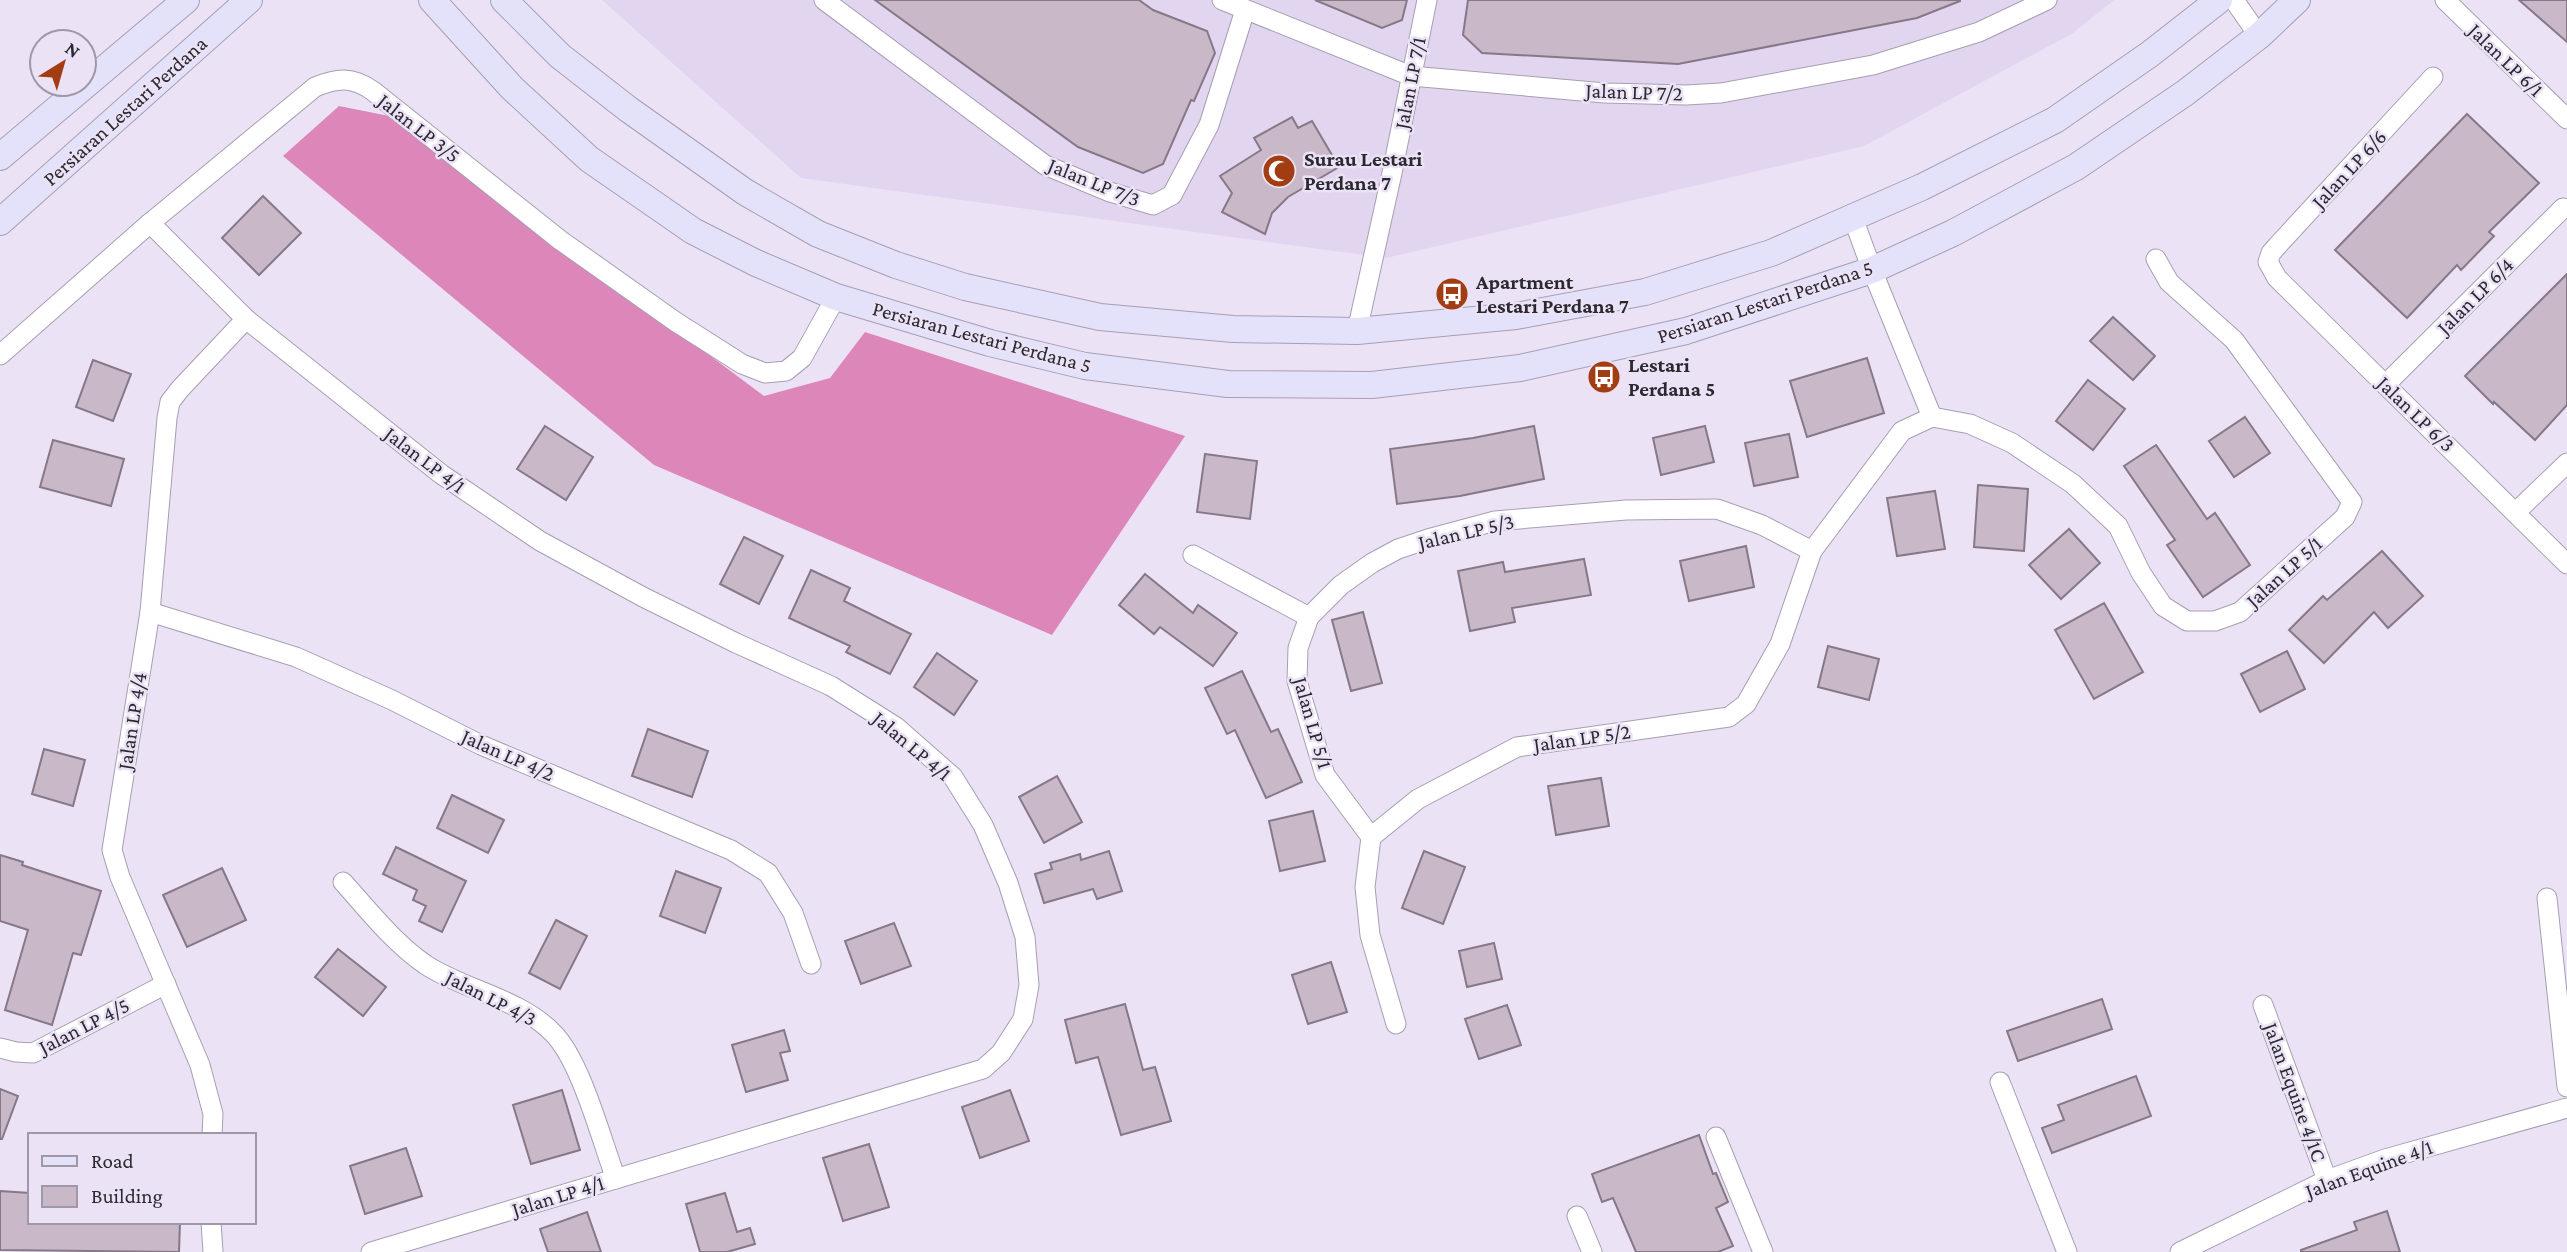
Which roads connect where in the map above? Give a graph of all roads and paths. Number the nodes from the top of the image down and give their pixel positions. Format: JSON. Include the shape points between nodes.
{"nodes":[{"id":1,"x":186,"y":0,"type":"edge"},
{"id":2,"x":249,"y":0,"type":"edge"},
{"id":3,"x":432,"y":0,"type":"edge"},
{"id":4,"x":504,"y":0,"type":"edge"},
{"id":5,"x":824,"y":0,"type":"edge"},
{"id":6,"x":1222,"y":0,"type":"edge"},
{"id":7,"x":1427,"y":0,"type":"edge"},
{"id":8,"x":2047,"y":0,"type":"edge"},
{"id":9,"x":2220,"y":0,"type":"edge"},
{"id":10,"x":2234,"y":0,"type":"edge"},
{"id":11,"x":2297,"y":0,"type":"edge"},
{"id":12,"x":2445,"y":0,"type":"edge"},
{"id":13,"x":1245,"y":10,"type":"junction"},
{"id":14,"x":2259,"y":36,"type":"junction"},
{"id":15,"x":1410,"y":76,"type":"junction"},
{"id":16,"x":2433,"y":78,"type":"dead end"},
{"id":17,"x":2567,"y":119,"type":"edge"},
{"id":18,"x":0,"y":157,"type":"edge"},
{"id":19,"x":2563,"y":208,"type":"dead end"},
{"id":20,"x":1853,"y":218,"type":"junction"},
{"id":21,"x":0,"y":222,"type":"edge"},
{"id":22,"x":150,"y":223,"type":"junction"},
{"id":23,"x":2156,"y":259,"type":"dead end"},
{"id":24,"x":2268,"y":262,"type":"joint"},
{"id":25,"x":1871,"y":270,"type":"junction"},
{"id":26,"x":836,"y":297,"type":"junction"},
{"id":27,"x":246,"y":319,"type":"junction"},
{"id":28,"x":1357,"y":331,"type":"junction"},
{"id":29,"x":0,"y":355,"type":"edge"},
{"id":30,"x":2386,"y":384,"type":"junction"},
{"id":31,"x":1932,"y":417,"type":"junction"},
{"id":32,"x":2567,"y":463,"type":"edge"},
{"id":33,"x":2516,"y":512,"type":"junction"},
{"id":34,"x":1812,"y":551,"type":"junction"},
{"id":35,"x":1193,"y":555,"type":"dead end"},
{"id":36,"x":2567,"y":564,"type":"edge"},
{"id":37,"x":150,"y":611,"type":"junction"},
{"id":38,"x":1309,"y":617,"type":"junction"},
{"id":39,"x":1371,"y":836,"type":"junction"},
{"id":40,"x":343,"y":882,"type":"dead end"},
{"id":41,"x":2547,"y":898,"type":"dead end"},
{"id":42,"x":811,"y":964,"type":"dead end"},
{"id":43,"x":166,"y":984,"type":"junction"},
{"id":44,"x":2263,"y":1005,"type":"dead end"},
{"id":45,"x":1396,"y":1024,"type":"dead end"},
{"id":46,"x":0,"y":1048,"type":"edge"},
{"id":47,"x":2000,"y":1082,"type":"dead end"},
{"id":48,"x":2567,"y":1087,"type":"edge"},
{"id":49,"x":2567,"y":1108,"type":"edge"},
{"id":50,"x":212,"y":1133,"type":"edge"},
{"id":51,"x":1716,"y":1137,"type":"dead end"},
{"id":52,"x":616,"y":1179,"type":"junction"},
{"id":53,"x":2327,"y":1180,"type":"junction"},
{"id":54,"x":1577,"y":1216,"type":"dead end"},
{"id":55,"x":211,"y":1224,"type":"edge"},
{"id":56,"x":213,"y":1252,"type":"edge"},
{"id":57,"x":371,"y":1252,"type":"edge"},
{"id":58,"x":1592,"y":1252,"type":"edge"},
{"id":59,"x":1763,"y":1252,"type":"edge"},
{"id":60,"x":2067,"y":1252,"type":"edge"},
{"id":61,"x":2180,"y":1252,"type":"edge"}],
"edges":[{"from":1,"to":18,"type":"main road","name":"Persiaran Lestari Perdana"},
{"from":2,"to":21,"type":"main road","name":"Persiaran Lestari Perdana"},
{"from":3,"to":26,"type":"main road","name":"Persiaran Lestari Perdana 5","via":[[512,88],[589,159],[693,231]]},
{"from":4,"to":28,"type":"main road","name":"Persiaran Lestari Perdana 5","via":[[570,64],[745,192],[818,233],[895,265],[965,287],[1100,317],[1233,329]]},
{"from":5,"to":13,"type":"street","name":"Jalan LP 7/3","via":[[1045,165],[1153,205],[1172,195],[1209,125]]},
{"from":6,"to":13,"type":"street","name":"Jalan LP 7/2"},
{"from":7,"to":15,"type":"street","name":"Jalan LP 7/1"},
{"from":8,"to":15,"type":"street","name":"Jalan LP 7/2","via":[[1979,32],[1872,65],[1721,93],[1605,93]]},
{"from":9,"to":20,"type":"main road","name":"Persiaran Lestari Perdana 5","via":[[2054,120]]},
{"from":10,"to":14,"type":"street"},
{"from":11,"to":14,"type":"main road","name":"Persiaran Lestari Perdana 5"},
{"from":12,"to":17,"type":"street","name":"Jalan LP 6/1"},
{"from":13,"to":15,"type":"street","name":"Jalan LP 7/2"},
{"from":14,"to":25,"type":"main road","name":"Persiaran Lestari Perdana 5","via":[[2076,167],[1953,233]]},
{"from":15,"to":28,"type":"street","name":"Jalan LP 7/1"},
{"from":16,"to":24,"type":"street","name":"Jalan LP 6/6","via":[[2278,245]]},
{"from":19,"to":30,"type":"street","name":"Jalan LP 6/4"},
{"from":20,"to":25,"type":"street"},
{"from":20,"to":28,"type":"main road","name":"Persiaran Lestari Perdana 5","via":[[1771,253],[1645,292],[1516,316]]},
{"from":22,"to":26,"type":"street","name":"Jalan LP 3/5","via":[[315,87],[342,79],[363,84],[560,240],[742,364],[765,373],[786,370],[802,358]]},
{"from":22,"to":27,"type":"street","name":"Jalan LP 4/1"},
{"from":22,"to":29,"type":"street","name":"Jalan LP 3/5"},
{"from":23,"to":31,"type":"street","name":"Jalan LP 5/1","via":[[2169,282],[2234,340],[2352,502],[2345,517],[2240,612],[2215,621],[2188,621],[2163,606],[2118,526],[2073,484],[2012,443],[1970,424]]},
{"from":24,"to":30,"type":"street","name":"Jalan LP 6/3","via":[[2277,278]]},
{"from":25,"to":26,"type":"main road","name":"Persiaran Lestari Perdana 5","via":[[1686,331],[1520,368],[1372,385],[1228,384],[1085,366]]},
{"from":25,"to":31,"type":"street"},
{"from":27,"to":37,"type":"street","name":"Jalan LP 4/4","via":[[170,402]]},
{"from":27,"to":52,"type":"street","name":"Jalan LP 4/1","via":[[441,474],[540,541],[724,638],[831,685],[896,727],[953,777],[983,825],[1025,937],[1029,985],[1023,1018],[1001,1053],[983,1069],[947,1081]]},
{"from":30,"to":33,"type":"street","name":"Jalan LP 6/3"},
{"from":31,"to":34,"type":"street","via":[[1902,430]]},
{"from":32,"to":33,"type":"street"},
{"from":33,"to":36,"type":"street","name":"Jalan LP 6/3"},
{"from":34,"to":38,"type":"street","name":"Jalan LP 5/3","via":[[1762,525],[1717,509],[1626,509],[1495,521],[1398,549],[1342,585]]},
{"from":34,"to":39,"type":"street","name":"Jalan LP 5/2","via":[[1780,644],[1746,704],[1729,717],[1517,747],[1418,799]]},
{"from":35,"to":38,"type":"street"},
{"from":37,"to":42,"type":"street","name":"Jalan LP 4/2","via":[[296,657],[481,745],[731,850],[768,873],[793,913]]},
{"from":37,"to":43,"type":"street","name":"Jalan LP 4/4","via":[[112,850]]},
{"from":38,"to":39,"type":"street","name":"Jalan LP 5/1","via":[[1298,648],[1297,681],[1325,775]]},
{"from":39,"to":45,"type":"street","via":[[1365,887],[1370,934]]},
{"from":40,"to":52,"type":"street","name":"Jalan LP 4/3","via":[[393,937],[427,965],[533,1016],[554,1034],[573,1062]]},
{"from":41,"to":48,"type":"street"},
{"from":43,"to":46,"type":"street","name":"Jalan LP 4/5","via":[[33,1053]]},
{"from":43,"to":50,"type":"street","name":"Jalan LP 4/4","via":[[200,1065],[213,1114]]},
{"from":44,"to":53,"type":"street","name":"Jalan Equine 4/1C"},
{"from":47,"to":60,"type":"street"},
{"from":49,"to":53,"type":"street","name":"Jalan Equine 4/1"},
{"from":51,"to":59,"type":"street"},
{"from":52,"to":57,"type":"street","name":"Jalan LP 4/1"},
{"from":53,"to":61,"type":"street","name":"Jalan Equine 4/1"},
{"from":54,"to":58,"type":"street"},
{"from":55,"to":56,"type":"street"}]}
